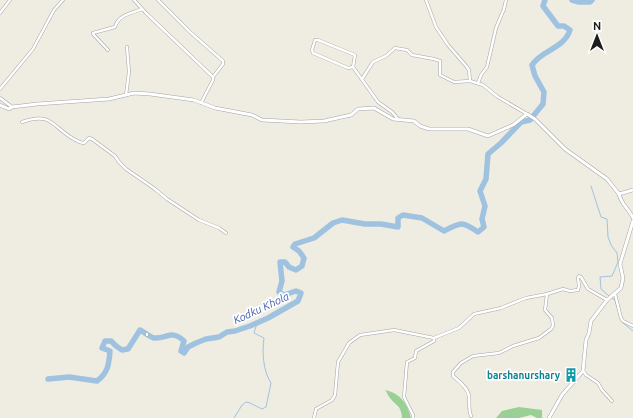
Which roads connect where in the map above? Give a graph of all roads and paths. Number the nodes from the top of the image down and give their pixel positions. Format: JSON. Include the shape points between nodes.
{"nodes":[{"id":1,"x":10,"y":0,"type":"edge"},
{"id":2,"x":62,"y":0,"type":"edge"},
{"id":3,"x":134,"y":0,"type":"edge"},
{"id":4,"x":158,"y":0,"type":"edge"},
{"id":5,"x":426,"y":0,"type":"edge"},
{"id":6,"x":506,"y":0,"type":"edge"},
{"id":7,"x":142,"y":9,"type":"junction"},
{"id":8,"x":0,"y":12,"type":"edge"},
{"id":9,"x":126,"y":47,"type":"dead end"},
{"id":10,"x":108,"y":50,"type":"dead end"},
{"id":11,"x":353,"y":67,"type":"junction"},
{"id":12,"x":213,"y":77,"type":"junction"},
{"id":13,"x":362,"y":79,"type":"junction"},
{"id":14,"x":470,"y":81,"type":"junction"},
{"id":15,"x":478,"y":83,"type":"junction"},
{"id":16,"x":0,"y":89,"type":"edge"},
{"id":17,"x":126,"y":95,"type":"junction"},
{"id":18,"x":0,"y":98,"type":"edge"},
{"id":19,"x":201,"y":103,"type":"junction"},
{"id":20,"x":0,"y":105,"type":"edge"},
{"id":21,"x":12,"y":107,"type":"junction"},
{"id":22,"x":528,"y":114,"type":"junction"},
{"id":23,"x":398,"y":119,"type":"junction"},
{"id":24,"x":22,"y":122,"type":"dead end"},
{"id":25,"x":633,"y":190,"type":"edge"},
{"id":26,"x":619,"y":194,"type":"junction"},
{"id":27,"x":633,"y":219,"type":"edge"},
{"id":28,"x":226,"y":233,"type":"dead end"},
{"id":29,"x":547,"y":294,"type":"junction"},
{"id":30,"x":613,"y":296,"type":"junction"},
{"id":31,"x":607,"y":300,"type":"junction"},
{"id":32,"x":633,"y":326,"type":"edge"},
{"id":33,"x":434,"y":338,"type":"junction"},
{"id":34,"x":583,"y":371,"type":"junction"},
{"id":35,"x":612,"y":401,"type":"dead end"},
{"id":36,"x":471,"y":416,"type":"dead end"},
{"id":37,"x":314,"y":418,"type":"edge"},
{"id":38,"x":413,"y":418,"type":"edge"},
{"id":39,"x":549,"y":418,"type":"edge"}],
"edges":[{"from":1,"to":8,"type":"street"},
{"from":2,"to":16,"type":"street","via":[[33,49]]},
{"from":3,"to":7,"type":"street"},
{"from":4,"to":12,"type":"street","via":[[223,61]]},
{"from":5,"to":14,"type":"street","via":[[436,27],[469,70]]},
{"from":6,"to":15,"type":"street","via":[[487,66]]},
{"from":7,"to":10,"type":"street","via":[[121,17],[115,27],[93,33]]},
{"from":7,"to":12,"type":"street"},
{"from":9,"to":17,"type":"street","via":[[129,72]]},
{"from":11,"to":11,"type":"street","via":[[348,68],[313,53],[314,40],[355,55]]},
{"from":11,"to":13,"type":"street"},
{"from":12,"to":19,"type":"street"},
{"from":13,"to":14,"type":"street","via":[[373,62],[395,48],[408,50],[412,55],[440,61],[440,75],[454,82]]},
{"from":13,"to":23,"type":"street","via":[[378,102]]},
{"from":14,"to":15,"type":"street"},
{"from":15,"to":22,"type":"street"},
{"from":17,"to":19,"type":"street","via":[[150,94]]},
{"from":17,"to":21,"type":"street","via":[[109,99]]},
{"from":18,"to":21,"type":"street"},
{"from":19,"to":23,"type":"street","via":[[252,115],[262,120],[324,120],[351,115],[358,109],[374,108],[393,119]]},
{"from":20,"to":21,"type":"street","via":[[9,109]]},
{"from":22,"to":23,"type":"street","via":[[513,125],[488,136],[468,130],[429,129],[414,122]]},
{"from":22,"to":26,"type":"street","via":[[565,149],[607,179]]},
{"from":24,"to":28,"type":"street","via":[[48,119],[81,143],[92,138],[167,199],[199,220]]},
{"from":25,"to":26,"type":"street"},
{"from":26,"to":27,"type":"street"},
{"from":27,"to":30,"type":"street","via":[[620,264],[623,278],[621,288]]},
{"from":29,"to":31,"type":"street","via":[[563,289],[578,290],[579,276],[588,289]]},
{"from":29,"to":33,"type":"street","via":[[474,314],[459,328]]},
{"from":29,"to":36,"type":"street","via":[[545,310],[552,318],[552,329],[539,338],[513,346],[500,354],[473,356],[461,363],[453,372],[453,376],[469,395],[468,409]]},
{"from":30,"to":31,"type":"street"},
{"from":30,"to":32,"type":"street","via":[[621,318]]},
{"from":31,"to":34,"type":"street","via":[[591,321]]},
{"from":33,"to":37,"type":"street","via":[[394,330],[360,335],[350,343],[338,362],[335,395],[332,400],[316,408]]},
{"from":33,"to":38,"type":"street","via":[[434,341],[416,351],[415,358],[407,362],[404,397]]},
{"from":34,"to":35,"type":"street","via":[[598,383]]},
{"from":34,"to":39,"type":"street","via":[[562,395]]}]}
